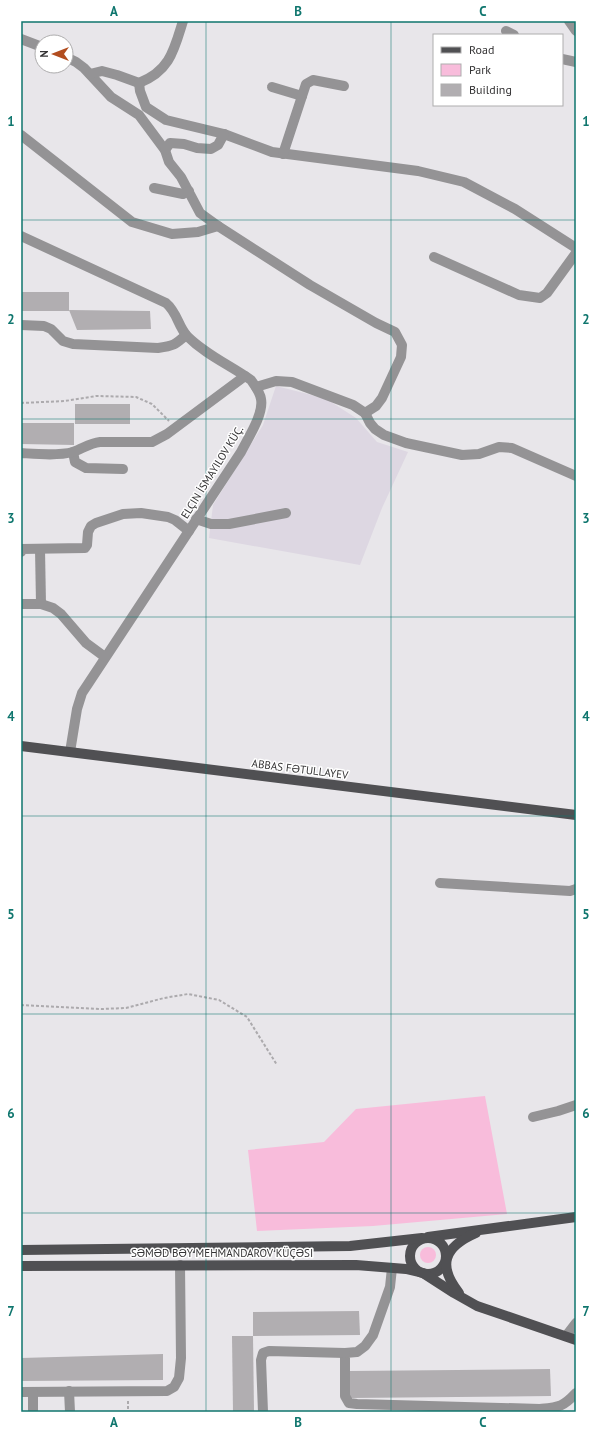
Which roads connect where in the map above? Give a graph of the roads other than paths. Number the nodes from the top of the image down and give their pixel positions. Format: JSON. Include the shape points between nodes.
{"nodes":[{"id":1,"x":183,"y":21,"type":"edge"},
{"id":2,"x":569,"y":21,"type":"edge"},
{"id":3,"x":576,"y":30,"type":"edge"},
{"id":4,"x":21,"y":39,"type":"edge"},
{"id":5,"x":34,"y":44,"type":"edge"},
{"id":6,"x":563,"y":59,"type":"edge"},
{"id":7,"x":74,"y":61,"type":"edge"},
{"id":8,"x":576,"y":62,"type":"edge"},
{"id":9,"x":90,"y":74,"type":"junction"},
{"id":10,"x":139,"y":83,"type":"junction"},
{"id":11,"x":344,"y":86,"type":"dead end"},
{"id":12,"x":272,"y":87,"type":"dead end"},
{"id":13,"x":302,"y":96,"type":"junction"},
{"id":14,"x":224,"y":134,"type":"junction"},
{"id":15,"x":21,"y":136,"type":"edge"},
{"id":16,"x":165,"y":150,"type":"junction"},
{"id":17,"x":283,"y":154,"type":"junction"},
{"id":18,"x":154,"y":188,"type":"dead end"},
{"id":19,"x":189,"y":190,"type":"junction"},
{"id":20,"x":218,"y":226,"type":"junction"},
{"id":21,"x":21,"y":236,"type":"edge"},
{"id":22,"x":576,"y":248,"type":"edge"},
{"id":23,"x":576,"y":253,"type":"edge"},
{"id":24,"x":434,"y":257,"type":"dead end"},
{"id":25,"x":21,"y":325,"type":"edge"},
{"id":26,"x":186,"y":335,"type":"junction"},
{"id":27,"x":245,"y":376,"type":"junction"},
{"id":28,"x":256,"y":387,"type":"junction"},
{"id":29,"x":366,"y":413,"type":"junction"},
{"id":30,"x":73,"y":452,"type":"junction"},
{"id":31,"x":21,"y":454,"type":"edge"},
{"id":32,"x":123,"y":469,"type":"dead end"},
{"id":33,"x":576,"y":476,"type":"edge"},
{"id":34,"x":286,"y":513,"type":"dead end"},
{"id":35,"x":196,"y":519,"type":"junction"},
{"id":36,"x":189,"y":531,"type":"junction"},
{"id":37,"x":40,"y":549,"type":"junction"},
{"id":38,"x":21,"y":552,"type":"edge"},
{"id":39,"x":21,"y":604,"type":"edge"},
{"id":40,"x":41,"y":604,"type":"junction"},
{"id":41,"x":105,"y":656,"type":"junction"},
{"id":42,"x":21,"y":746,"type":"edge"},
{"id":43,"x":70,"y":752,"type":"junction"},
{"id":44,"x":576,"y":815,"type":"edge"},
{"id":45,"x":440,"y":883,"type":"dead end"},
{"id":46,"x":576,"y":889,"type":"edge"},
{"id":47,"x":576,"y":1105,"type":"edge"},
{"id":48,"x":533,"y":1117,"type":"dead end"},
{"id":49,"x":576,"y":1217,"type":"edge"},
{"id":50,"x":489,"y":1228,"type":"junction"},
{"id":51,"x":425,"y":1237,"type":"junction"},
{"id":52,"x":21,"y":1250,"type":"edge"},
{"id":53,"x":446,"y":1258,"type":"junction"},
{"id":54,"x":180,"y":1265,"type":"junction"},
{"id":55,"x":21,"y":1266,"type":"edge"},
{"id":56,"x":392,"y":1268,"type":"junction"},
{"id":57,"x":423,"y":1273,"type":"junction"},
{"id":58,"x":464,"y":1299,"type":"junction"},
{"id":59,"x":576,"y":1323,"type":"edge"},
{"id":60,"x":566,"y":1336,"type":"junction"},
{"id":61,"x":576,"y":1340,"type":"edge"},
{"id":62,"x":345,"y":1352,"type":"junction"},
{"id":63,"x":70,"y":1391,"type":"junction"},
{"id":64,"x":21,"y":1392,"type":"edge"},
{"id":65,"x":33,"y":1392,"type":"junction"},
{"id":66,"x":576,"y":1393,"type":"edge"},
{"id":67,"x":33,"y":1412,"type":"edge"},
{"id":68,"x":70,"y":1412,"type":"edge"},
{"id":69,"x":263,"y":1412,"type":"edge"}],
"edges":[{"from":1,"to":10,"type":"street","via":[[173,53],[163,68],[148,80]]},
{"from":2,"to":3,"type":"street"},
{"from":4,"to":5,"type":"street"},
{"from":6,"to":8,"type":"street"},
{"from":7,"to":9,"type":"street"},
{"from":9,"to":10,"type":"street","via":[[102,71]]},
{"from":9,"to":16,"type":"street","via":[[111,97],[139,115]]},
{"from":10,"to":14,"type":"street","via":[[146,107],[166,120]]},
{"from":11,"to":13,"type":"street","via":[[313,80],[306,84]]},
{"from":12,"to":13,"type":"street"},
{"from":13,"to":17,"type":"street"},
{"from":14,"to":16,"type":"street","via":[[218,145],[211,149],[170,143]]},
{"from":14,"to":17,"type":"street"},
{"from":15,"to":20,"type":"street","via":[[132,222],[172,234],[198,232]]},
{"from":16,"to":19,"type":"street","via":[[169,162]]},
{"from":17,"to":22,"type":"street","via":[[418,171],[464,182],[515,209]]},
{"from":18,"to":19,"type":"street","via":[[183,194]]},
{"from":19,"to":20,"type":"street","via":[[200,213]]},
{"from":20,"to":29,"type":"street","via":[[310,285],[395,332],[402,345],[400,357],[382,398]]},
{"from":21,"to":26,"type":"street","via":[[166,303],[175,313]]},
{"from":23,"to":24,"type":"street","via":[[540,298],[519,295]]},
{"from":25,"to":26,"type":"street","via":[[44,326],[63,341],[74,344],[164,347],[176,344]]},
{"from":26,"to":27,"type":"street","via":[[197,346]]},
{"from":27,"to":28,"type":"street"},
{"from":27,"to":30,"type":"street","via":[[176,428],[152,442],[92,443]]},
{"from":28,"to":29,"type":"street","via":[[276,381],[292,382],[353,405]]},
{"from":28,"to":35,"type":"street","via":[[262,399],[258,419],[241,452]]},
{"from":29,"to":33,"type":"street","via":[[375,429],[384,435],[406,442],[462,455],[479,454],[499,447],[512,448]]},
{"from":30,"to":31,"type":"street"},
{"from":30,"to":32,"type":"street","via":[[76,462],[86,468]]},
{"from":34,"to":35,"type":"street","via":[[229,524],[210,524]]},
{"from":35,"to":36,"type":"street"},
{"from":36,"to":37,"type":"street","via":[[168,517],[128,513],[91,526],[85,548]]},
{"from":36,"to":41,"type":"street"},
{"from":37,"to":38,"type":"street","via":[[21,549]]},
{"from":37,"to":40,"type":"street"},
{"from":39,"to":40,"type":"street"},
{"from":40,"to":41,"type":"street","via":[[61,614],[86,642]]},
{"from":41,"to":43,"type":"street","via":[[82,693],[74,720]]},
{"from":42,"to":43,"type":"main road","name":"ABBAS FƏTULLAYEV"},
{"from":43,"to":44,"type":"main road","name":"ABBAS FƏTULLAYEV"},
{"from":45,"to":46,"type":"street","via":[[570,891]]},
{"from":47,"to":48,"type":"street"},
{"from":49,"to":50,"type":"main road"},
{"from":50,"to":51,"type":"main road","name":"SƏMƏD BƏY MEHMANDAROV KÜÇƏSI"},
{"from":50,"to":53,"type":"main road","via":[[458,1243]]},
{"from":51,"to":52,"type":"main road","name":"SƏMƏD BƏY MEHMANDAROV KÜÇƏSI","via":[[350,1246]]},
{"from":51,"to":53,"type":"main road","via":[[440,1241]]},
{"from":51,"to":57,"type":"main road","via":[[413,1245],[409,1256],[413,1267]]},
{"from":53,"to":57,"type":"main road","via":[[441,1269],[435,1273]]},
{"from":53,"to":58,"type":"main road","via":[[449,1277]]},
{"from":54,"to":55,"type":"main road","name":"SƏMƏD BƏY MEHMANDAROV KÜÇƏSI"},
{"from":54,"to":56,"type":"main road","name":"SƏMƏD BƏY MEHMANDAROV KÜÇƏSI","via":[[356,1265]]},
{"from":54,"to":63,"type":"street","via":[[181,1358],[179,1378],[174,1387],[167,1391]]},
{"from":56,"to":57,"type":"main road","name":"SƏMƏD BƏY MEHMANDAROV KÜÇƏSI"},
{"from":56,"to":62,"type":"street","via":[[390,1287],[373,1335],[366,1346],[357,1352]]},
{"from":57,"to":58,"type":"main road"},
{"from":58,"to":60,"type":"main road"},
{"from":59,"to":60,"type":"street"},
{"from":60,"to":61,"type":"main road"},
{"from":62,"to":66,"type":"street","via":[[345,1396],[349,1403],[540,1409],[566,1403]]},
{"from":62,"to":69,"type":"street","via":[[263,1352]]},
{"from":63,"to":65,"type":"street"},
{"from":63,"to":68,"type":"street"},
{"from":64,"to":65,"type":"street"},
{"from":65,"to":67,"type":"street"}]}
